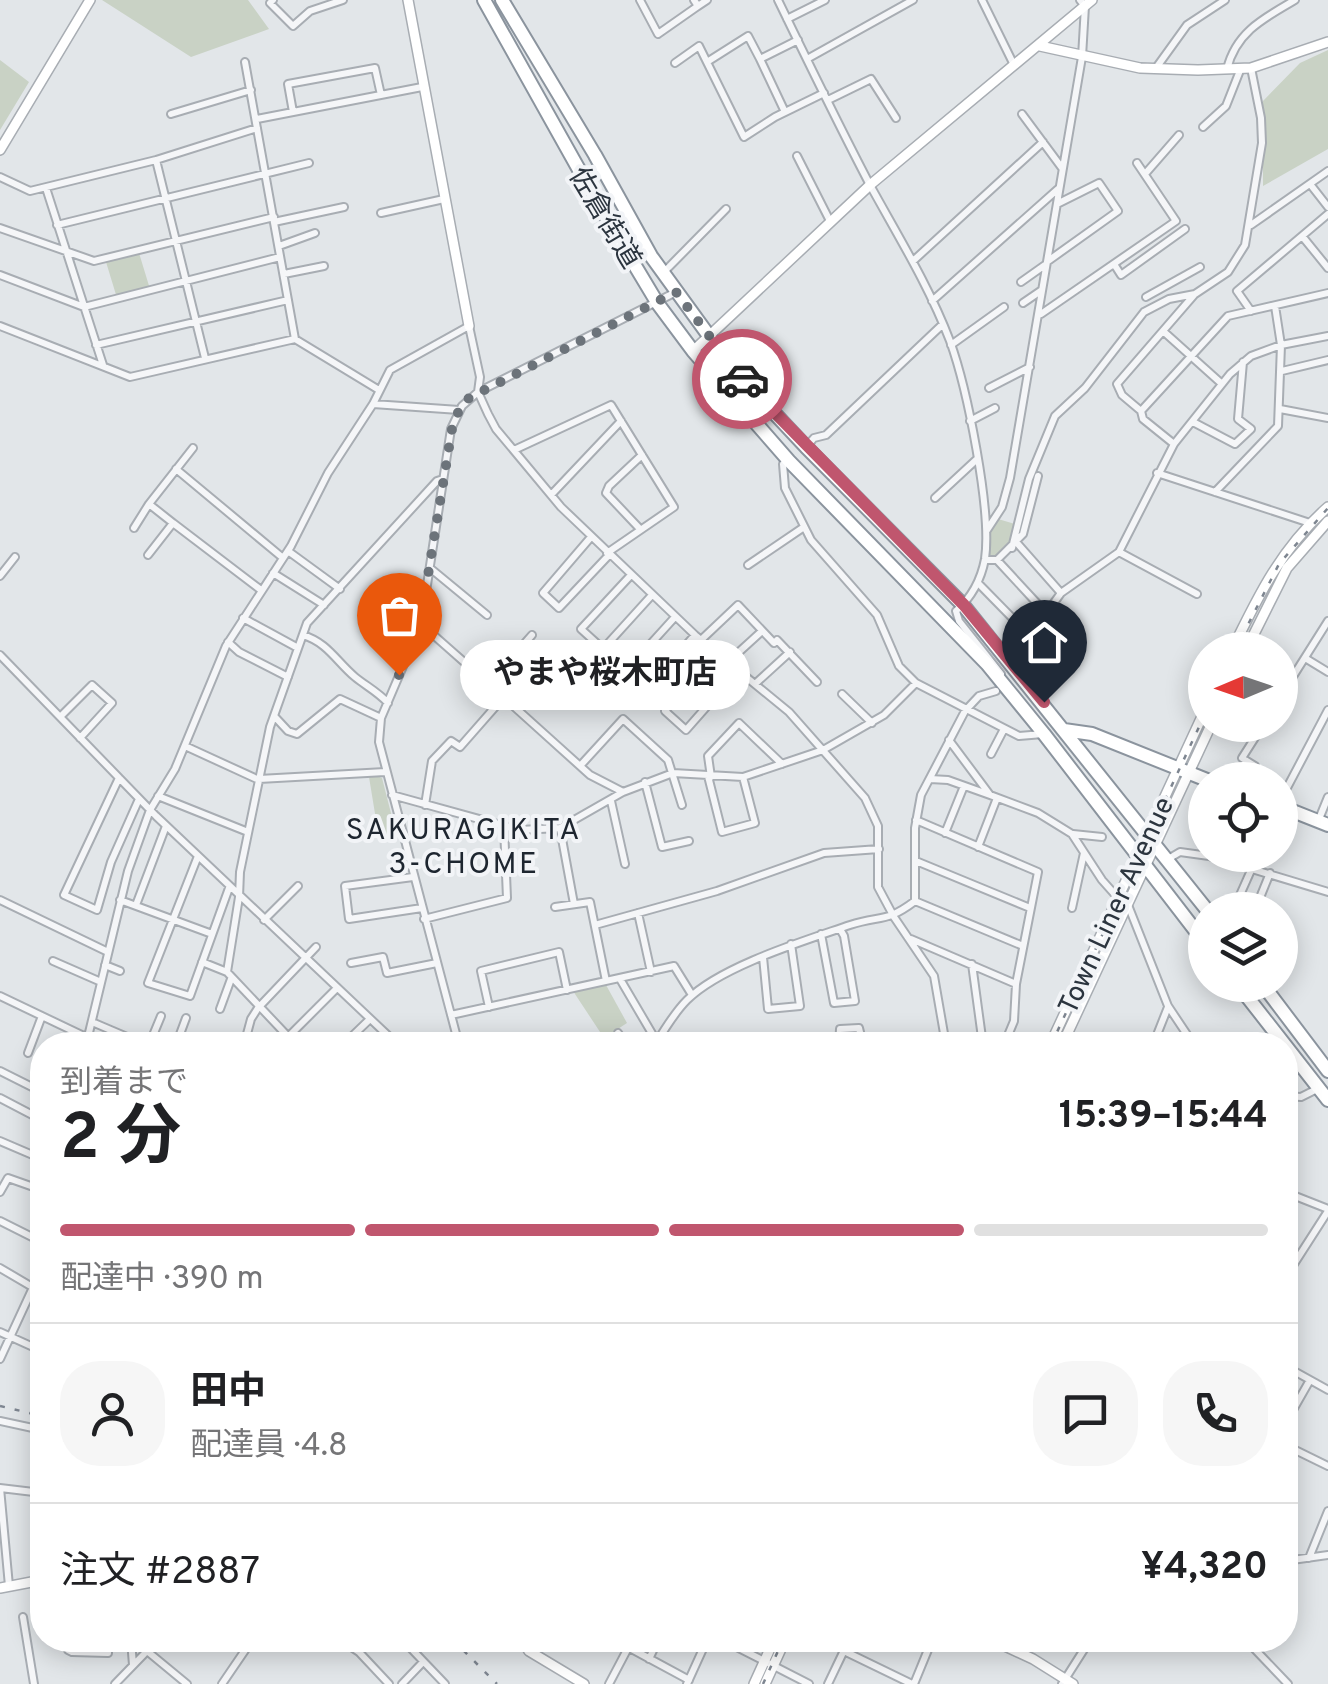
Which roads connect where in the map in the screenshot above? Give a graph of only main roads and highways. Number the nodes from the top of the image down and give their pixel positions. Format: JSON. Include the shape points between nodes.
{"nodes":[{"id":1,"x":484,"y":0,"type":"edge"},
{"id":2,"x":502,"y":0,"type":"edge"},
{"id":3,"x":1066,"y":730,"type":"junction"},
{"id":4,"x":1044,"y":734,"type":"junction"},
{"id":5,"x":1188,"y":773,"type":"edge"},
{"id":6,"x":1298,"y":812,"type":"edge"},
{"id":7,"x":1323,"y":823,"type":"edge"},
{"id":8,"x":1194,"y":892,"type":"edge"},
{"id":9,"x":1188,"y":921,"type":"edge"},
{"id":10,"x":1251,"y":1002,"type":"edge"},
{"id":11,"x":1276,"y":1002,"type":"edge"},
{"id":12,"x":1275,"y":1032,"type":"edge"},
{"id":13,"x":1298,"y":1061,"type":"edge"},
{"id":14,"x":1328,"y":1071,"type":"edge"},
{"id":15,"x":1328,"y":1100,"type":"edge"}],
"edges":[{"from":1,"to":4,"type":"highway","name":"佐倉街道","via":[[552,126],[693,351],[788,461],[958,630]]},
{"from":2,"to":3,"type":"highway","name":"佐倉街道","via":[[662,273],[710,338],[806,447],[964,605]]},
{"from":3,"to":4,"type":"highway"},
{"from":3,"to":5,"type":"highway"},
{"from":3,"to":8,"type":"highway","name":"佐倉街道"},
{"from":4,"to":9,"type":"highway","name":"佐倉街道"},
{"from":6,"to":7,"type":"highway"},
{"from":10,"to":12,"type":"highway"},
{"from":11,"to":14,"type":"highway"},
{"from":13,"to":15,"type":"highway"}]}
